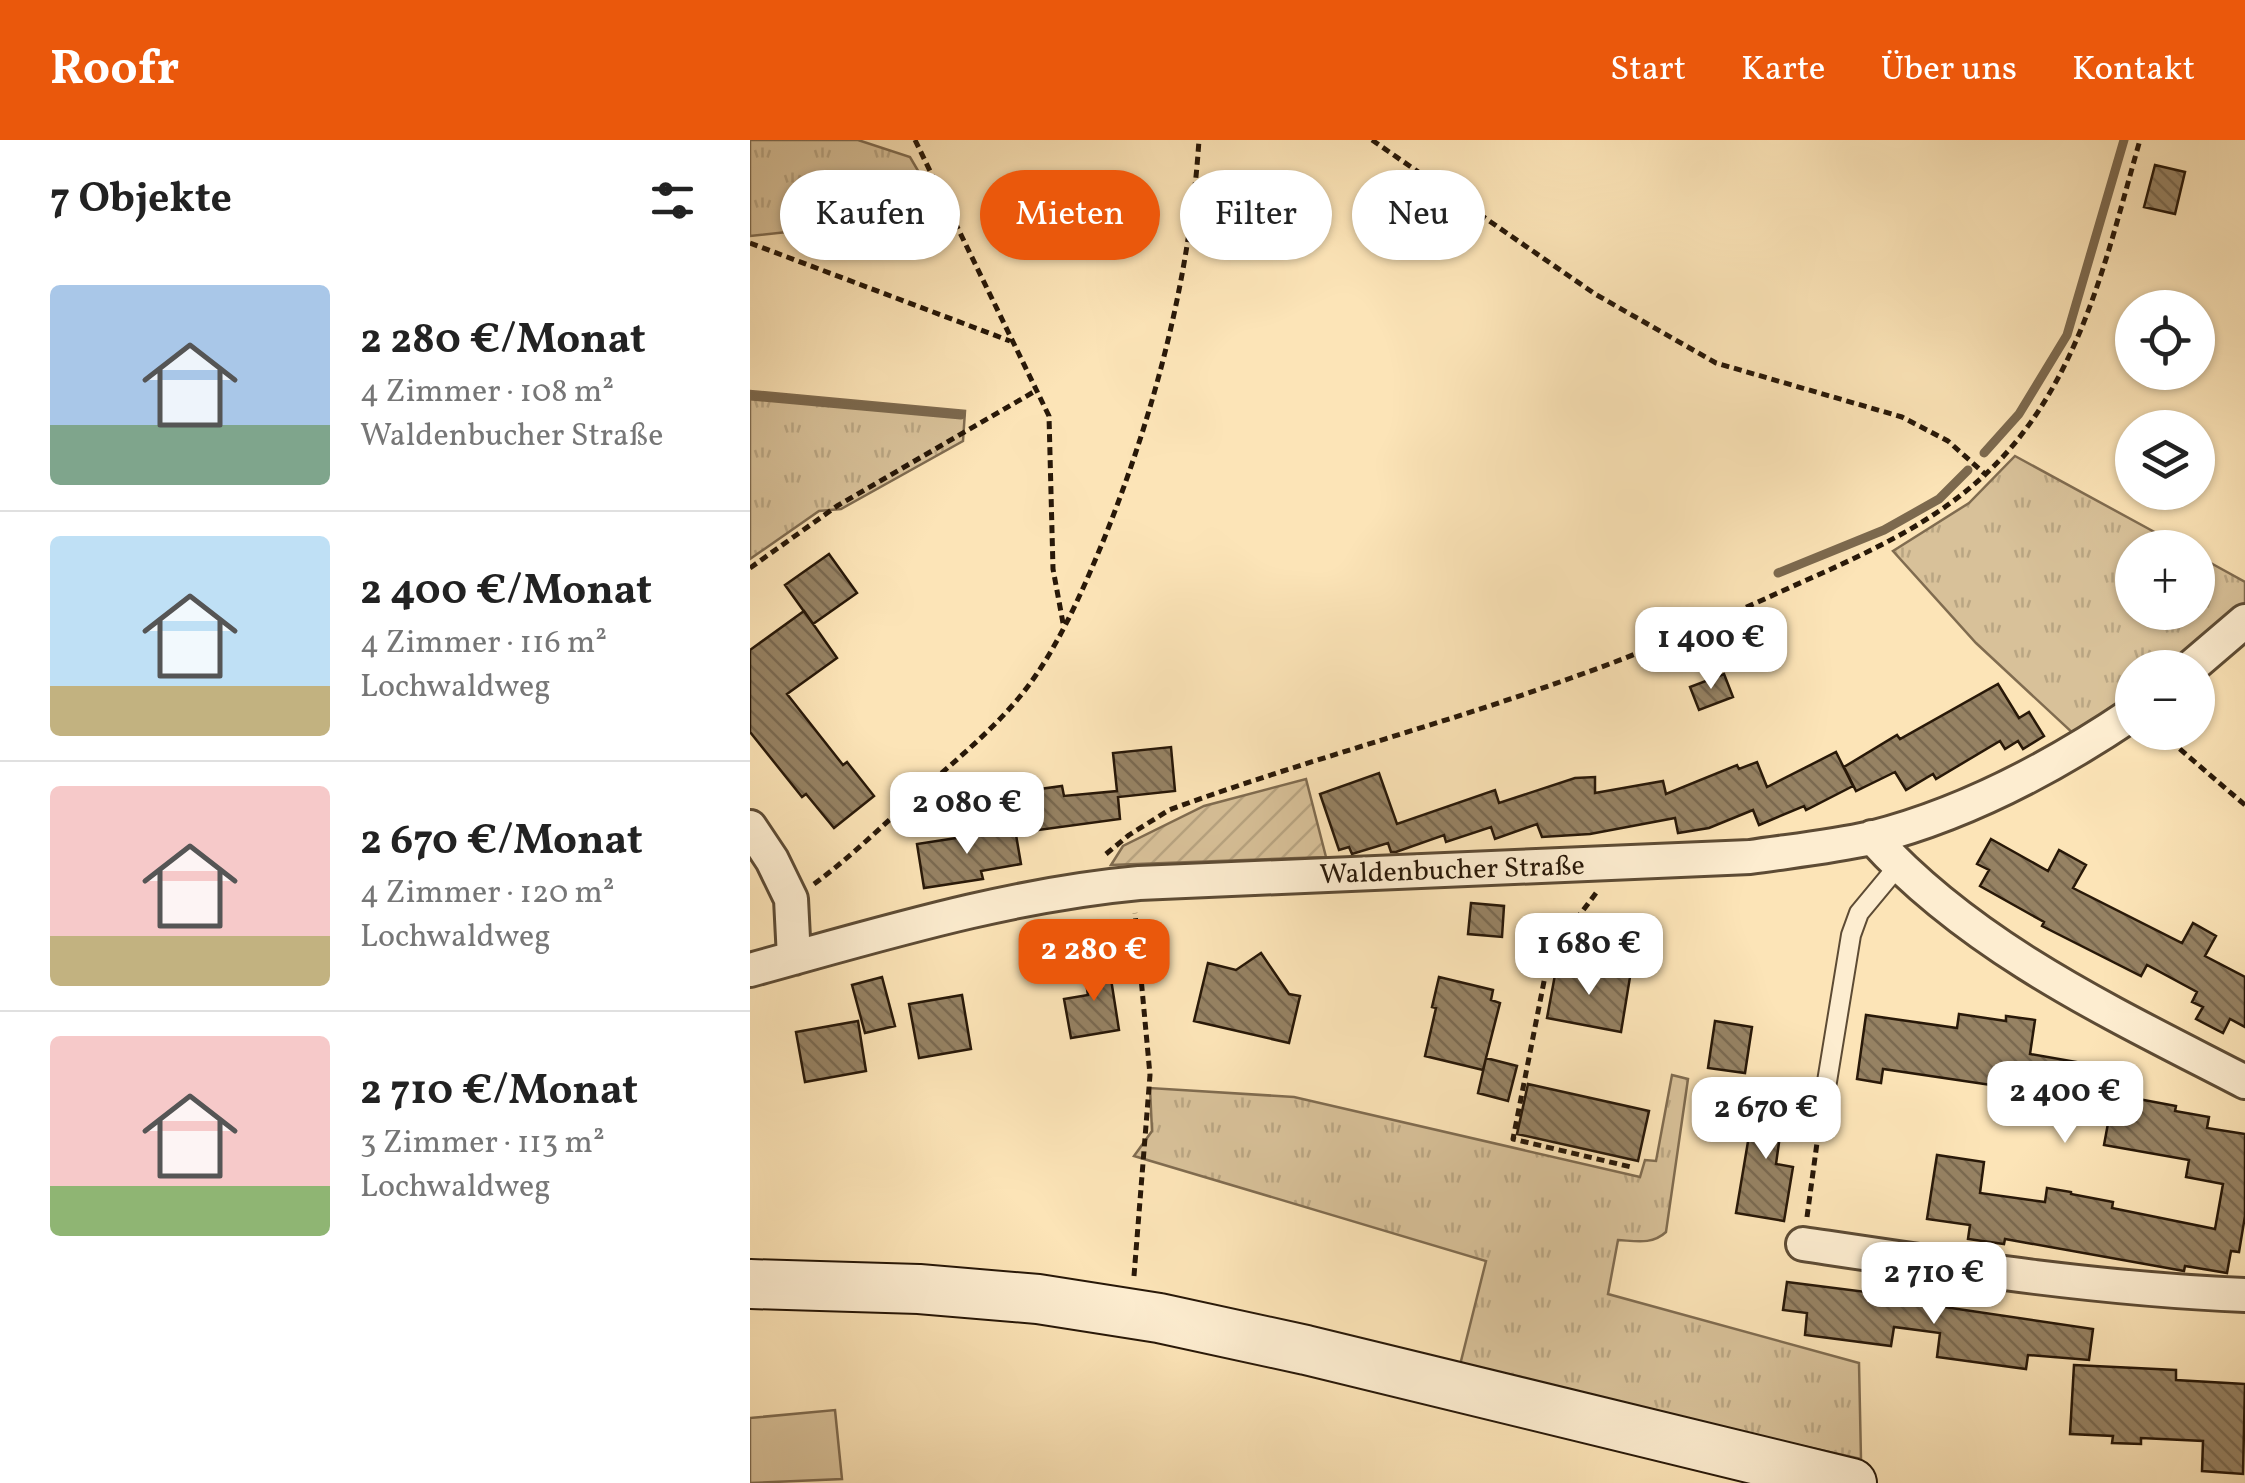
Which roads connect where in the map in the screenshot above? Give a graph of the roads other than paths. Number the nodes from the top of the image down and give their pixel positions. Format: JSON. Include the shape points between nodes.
{"nodes":[{"id":1,"x":2245,"y":621,"type":"edge"},
{"id":2,"x":2211,"y":650,"type":"edge"},
{"id":3,"x":2115,"y":724,"type":"edge"},
{"id":4,"x":750,"y":828,"type":"edge"},
{"id":5,"x":1872,"y":838,"type":"junction"},
{"id":6,"x":1898,"y":866,"type":"junction"},
{"id":7,"x":794,"y":958,"type":"junction"},
{"id":8,"x":750,"y":970,"type":"edge"},
{"id":9,"x":2245,"y":1082,"type":"edge"},
{"id":10,"x":1822,"y":1106,"type":"road end"},
{"id":11,"x":1803,"y":1244,"type":"dead end"},
{"id":12,"x":750,"y":1284,"type":"edge"},
{"id":13,"x":2245,"y":1295,"type":"edge"},
{"id":14,"x":1852,"y":1483,"type":"edge"}],
"edges":[{"from":1,"to":2,"type":"street"},
{"from":3,"to":5,"type":"street","name":"Waldenbucher Straße","via":[[2030,777]]},
{"from":4,"to":7,"type":"street","via":[[791,900]]},
{"from":5,"to":6,"type":"street"},
{"from":5,"to":7,"type":"street","name":"Waldenbucher Straße","via":[[1750,857],[1080,888]]},
{"from":6,"to":9,"type":"street","via":[[2026,963]]},
{"from":6,"to":10,"type":"lane","via":[[1858,914],[1851,935]]},
{"from":7,"to":8,"type":"street","name":"Waldenbucher Straße"},
{"from":11,"to":13,"type":"street","via":[[2091,1284]]},
{"from":12,"to":14,"type":"main road","via":[[919,1288],[1128,1314],[1322,1354]]}]}
